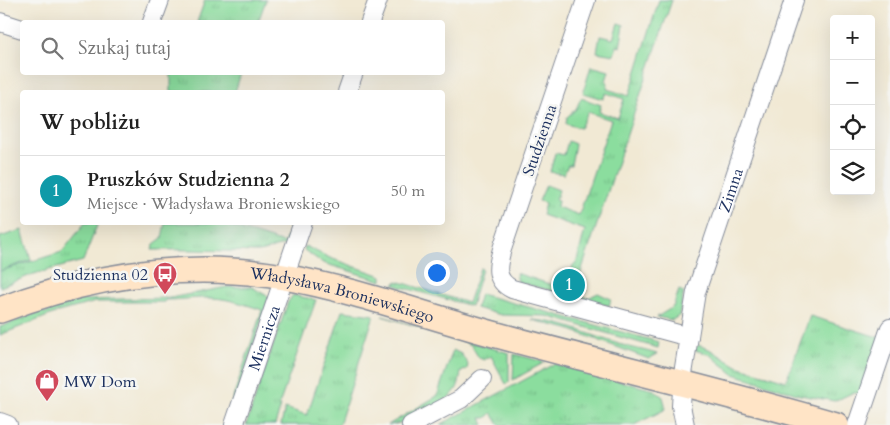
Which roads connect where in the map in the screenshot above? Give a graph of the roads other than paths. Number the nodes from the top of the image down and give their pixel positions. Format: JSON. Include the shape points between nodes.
{"nodes":[{"id":1,"x":160,"y":0,"type":"edge"},
{"id":2,"x":378,"y":0,"type":"edge"},
{"id":3,"x":586,"y":0,"type":"edge"},
{"id":4,"x":794,"y":0,"type":"edge"},
{"id":5,"x":153,"y":20,"type":"edge"},
{"id":6,"x":371,"y":20,"type":"edge"},
{"id":7,"x":0,"y":22,"type":"edge"},
{"id":8,"x":20,"y":28,"type":"edge"},
{"id":9,"x":353,"y":75,"type":"edge"},
{"id":10,"x":348,"y":90,"type":"edge"},
{"id":11,"x":302,"y":225,"type":"edge"},
{"id":12,"x":284,"y":278,"type":"junction"},
{"id":13,"x":0,"y":310,"type":"edge"},
{"id":14,"x":890,"y":328,"type":"edge"},
{"id":15,"x":689,"y":337,"type":"junction"},
{"id":16,"x":482,"y":379,"type":"dead end"},
{"id":17,"x":682,"y":382,"type":"junction"},
{"id":18,"x":0,"y":422,"type":"edge"},
{"id":19,"x":8,"y":425,"type":"edge"},
{"id":20,"x":234,"y":425,"type":"edge"},
{"id":21,"x":411,"y":425,"type":"edge"},
{"id":22,"x":685,"y":425,"type":"edge"},
{"id":23,"x":836,"y":425,"type":"edge"},
{"id":24,"x":857,"y":425,"type":"edge"}],
"edges":[{"from":1,"to":5,"type":"street"},
{"from":2,"to":6,"type":"street"},
{"from":3,"to":15,"type":"street","name":"Studzienna","via":[[500,258],[500,280],[512,289]]},
{"from":4,"to":15,"type":"street","name":"Zimna","via":[[698,286]]},
{"from":7,"to":8,"type":"street"},
{"from":9,"to":10,"type":"street"},
{"from":11,"to":12,"type":"street","name":"Miernicza"},
{"from":12,"to":13,"type":"street","name":"Władysława Broniewskiego","via":[[214,270],[136,273],[67,287]]},
{"from":12,"to":17,"type":"street","name":"Władysława Broniewskiego"},
{"from":12,"to":20,"type":"street","name":"Miernicza"},
{"from":14,"to":24,"type":"street"},
{"from":15,"to":17,"type":"street","name":"Zimna"},
{"from":16,"to":21,"type":"street","via":[[462,399]]},
{"from":17,"to":22,"type":"street"},
{"from":17,"to":23,"type":"street","name":"Władysława Broniewskiego"},
{"from":18,"to":19,"type":"street"}]}
